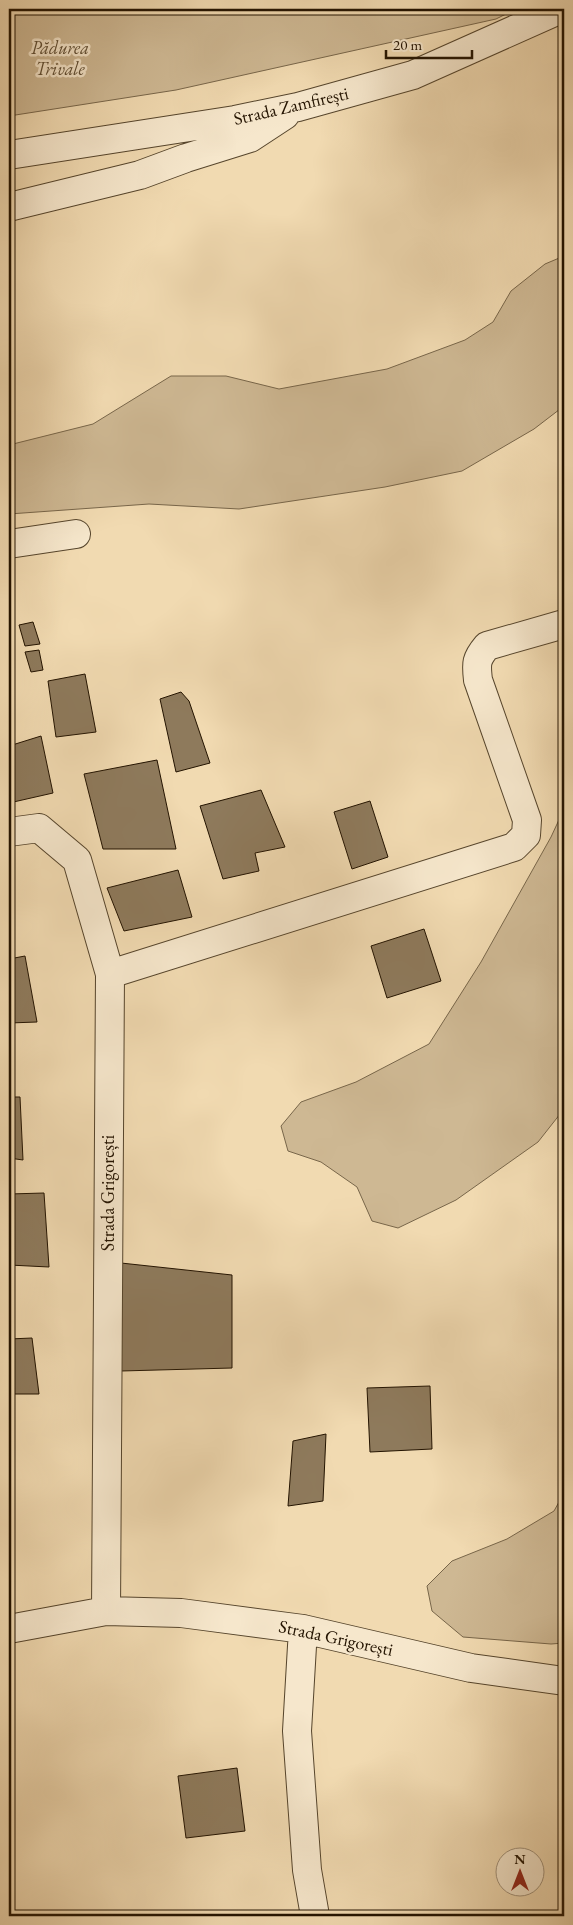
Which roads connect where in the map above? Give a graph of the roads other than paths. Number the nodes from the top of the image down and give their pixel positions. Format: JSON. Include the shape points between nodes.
{"nodes":[{"id":1,"x":561,"y":9,"type":"edge"},
{"id":2,"x":298,"y":107,"type":"junction"},
{"id":3,"x":9,"y":155,"type":"edge"},
{"id":4,"x":9,"y":207,"type":"edge"},
{"id":5,"x":76,"y":534,"type":"dead end"},
{"id":6,"x":9,"y":544,"type":"edge"},
{"id":7,"x":564,"y":624,"type":"edge"},
{"id":8,"x":9,"y":832,"type":"edge"},
{"id":9,"x":110,"y":974,"type":"junction"},
{"id":10,"x":106,"y":1611,"type":"junction"},
{"id":11,"x":9,"y":1629,"type":"edge"},
{"id":12,"x":303,"y":1629,"type":"junction"},
{"id":13,"x":564,"y":1680,"type":"edge"},
{"id":14,"x":315,"y":1916,"type":"edge"}],
"edges":[{"from":1,"to":2,"type":"street","name":"Strada Zamfirești","via":[[413,75]]},
{"from":2,"to":3,"type":"street","name":"Strada Zamfirești","via":[[235,120]]},
{"from":2,"to":4,"type":"street","via":[[250,138],[140,175]]},
{"from":5,"to":6,"type":"street"},
{"from":7,"to":9,"type":"street","via":[[487,646],[476,665],[478,680],[527,820],[526,835],[514,847]]},
{"from":8,"to":9,"type":"street","name":"Strada Grigorești","via":[[39,828],[77,860]]},
{"from":9,"to":10,"type":"street","name":"Strada Grigorești"},
{"from":10,"to":11,"type":"street","name":"Strada Grigorești"},
{"from":10,"to":12,"type":"street","name":"Strada Grigorești","via":[[181,1613]]},
{"from":12,"to":13,"type":"street","name":"Strada Grigorești","via":[[470,1668]]},
{"from":12,"to":14,"type":"street","via":[[297,1731],[307,1870]]}]}
